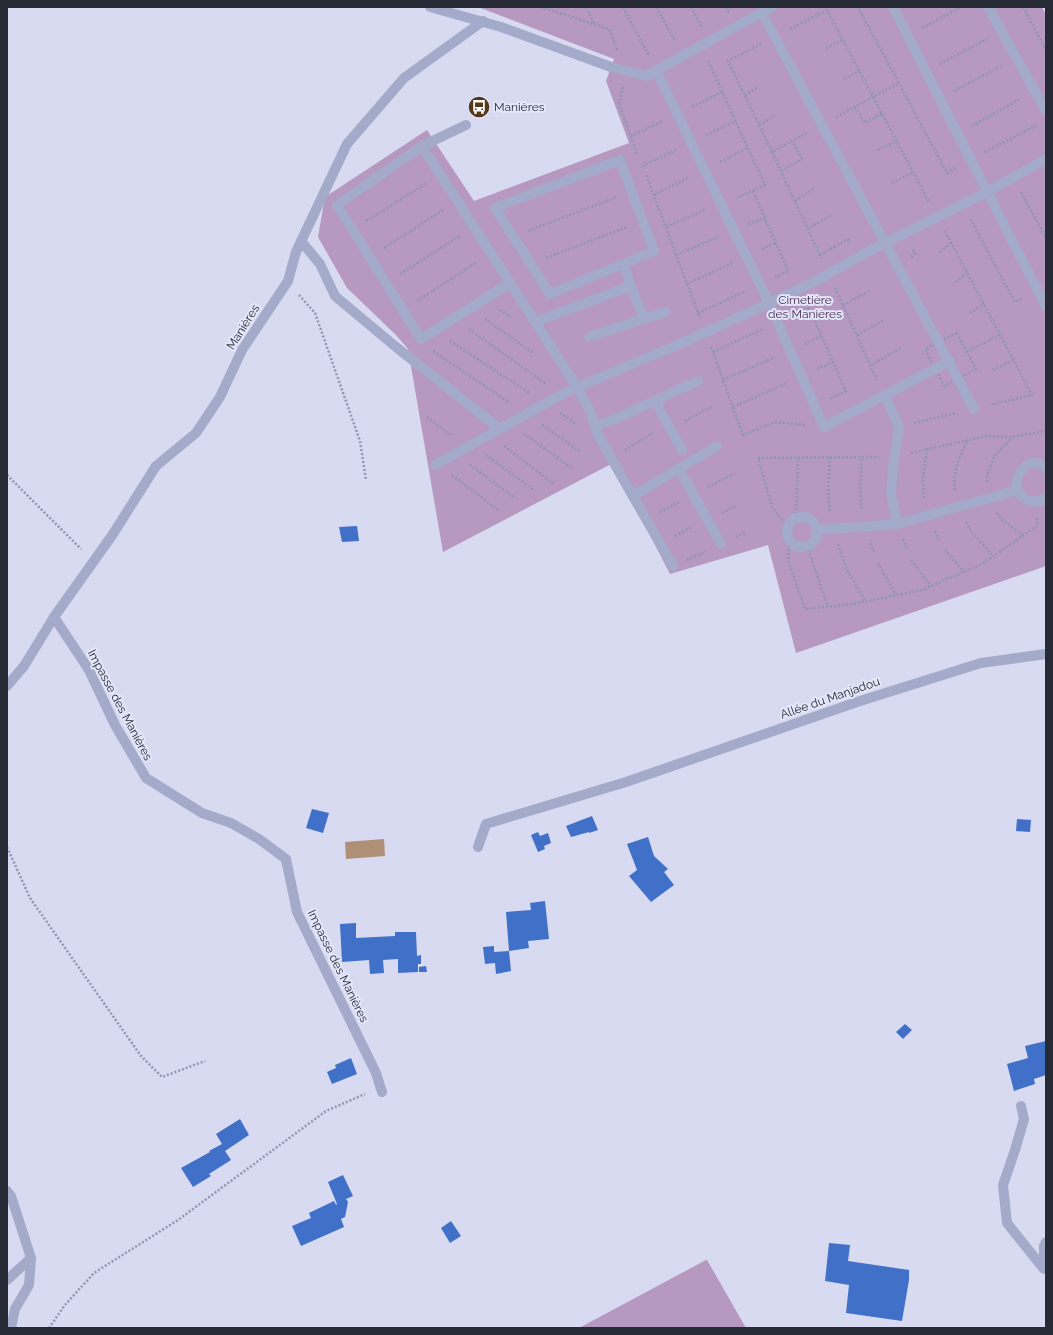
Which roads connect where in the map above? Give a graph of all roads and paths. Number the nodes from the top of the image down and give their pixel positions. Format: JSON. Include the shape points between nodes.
{"nodes":[{"id":1,"x":430,"y":7,"type":"edge"},
{"id":2,"x":541,"y":7,"type":"edge"},
{"id":3,"x":552,"y":7,"type":"edge"},
{"id":4,"x":586,"y":7,"type":"edge"},
{"id":5,"x":623,"y":7,"type":"edge"},
{"id":6,"x":656,"y":7,"type":"edge"},
{"id":7,"x":691,"y":7,"type":"edge"},
{"id":8,"x":772,"y":7,"type":"edge"},
{"id":9,"x":893,"y":7,"type":"edge"},
{"id":10,"x":961,"y":7,"type":"edge"},
{"id":11,"x":988,"y":7,"type":"edge"},
{"id":12,"x":1023,"y":7,"type":"edge"},
{"id":13,"x":554,"y":11,"type":"junction"},
{"id":14,"x":762,"y":13,"type":"junction"},
{"id":15,"x":483,"y":22,"type":"junction"},
{"id":16,"x":596,"y":25,"type":"junction"},
{"id":17,"x":1001,"y":31,"type":"junction"},
{"id":18,"x":908,"y":36,"type":"junction"},
{"id":19,"x":775,"y":37,"type":"junction"},
{"id":20,"x":842,"y":40,"type":"junction"},
{"id":21,"x":705,"y":44,"type":"junction"},
{"id":22,"x":826,"y":48,"type":"dead end"},
{"id":23,"x":1046,"y":50,"type":"edge"},
{"id":24,"x":683,"y":56,"type":"junction"},
{"id":25,"x":1017,"y":59,"type":"junction"},
{"id":26,"x":656,"y":70,"type":"junction"},
{"id":27,"x":627,"y":71,"type":"junction"},
{"id":28,"x":859,"y":71,"type":"junction"},
{"id":29,"x":926,"y":72,"type":"junction"},
{"id":30,"x":844,"y":79,"type":"dead end"},
{"id":31,"x":899,"y":83,"type":"dead end"},
{"id":32,"x":758,"y":87,"type":"dead end"},
{"id":33,"x":1035,"y":91,"type":"junction"},
{"id":34,"x":745,"y":95,"type":"junction"},
{"id":35,"x":873,"y":97,"type":"junction"},
{"id":36,"x":940,"y":98,"type":"junction"},
{"id":37,"x":855,"y":107,"type":"junction"},
{"id":38,"x":1046,"y":111,"type":"edge"},
{"id":39,"x":882,"y":113,"type":"junction"},
{"id":40,"x":775,"y":115,"type":"dead end"},
{"id":41,"x":466,"y":125,"type":"dead end"},
{"id":42,"x":759,"y":125,"type":"junction"},
{"id":43,"x":822,"y":125,"type":"junction"},
{"id":44,"x":957,"y":134,"type":"junction"},
{"id":45,"x":792,"y":141,"type":"junction"},
{"id":46,"x":897,"y":141,"type":"junction"},
{"id":47,"x":422,"y":146,"type":"junction"},
{"id":48,"x":878,"y":150,"type":"dead end"},
{"id":49,"x":639,"y":158,"type":"dead end"},
{"id":50,"x":1046,"y":159,"type":"edge"},
{"id":51,"x":642,"y":166,"type":"dead end"},
{"id":52,"x":781,"y":171,"type":"dead end"},
{"id":53,"x":913,"y":172,"type":"junction"},
{"id":54,"x":440,"y":175,"type":"junction"},
{"id":55,"x":1013,"y":177,"type":"junction"},
{"id":56,"x":892,"y":183,"type":"dead end"},
{"id":57,"x":815,"y":188,"type":"dead end"},
{"id":58,"x":632,"y":191,"type":"junction"},
{"id":59,"x":987,"y":192,"type":"junction"},
{"id":60,"x":457,"y":201,"type":"junction"},
{"id":61,"x":795,"y":201,"type":"dead end"},
{"id":62,"x":721,"y":204,"type":"junction"},
{"id":63,"x":962,"y":204,"type":"junction"},
{"id":64,"x":832,"y":215,"type":"dead end"},
{"id":65,"x":937,"y":217,"type":"junction"},
{"id":66,"x":643,"y":221,"type":"junction"},
{"id":67,"x":666,"y":227,"type":"junction"},
{"id":68,"x":474,"y":228,"type":"junction"},
{"id":69,"x":352,"y":229,"type":"junction"},
{"id":70,"x":808,"y":229,"type":"dead end"},
{"id":71,"x":513,"y":236,"type":"junction"},
{"id":72,"x":1046,"y":238,"type":"edge"},
{"id":73,"x":301,"y":242,"type":"junction"},
{"id":74,"x":886,"y":242,"type":"junction"},
{"id":75,"x":951,"y":243,"type":"junction"},
{"id":76,"x":940,"y":252,"type":"dead end"},
{"id":77,"x":491,"y":254,"type":"junction"},
{"id":78,"x":370,"y":258,"type":"junction"},
{"id":79,"x":531,"y":264,"type":"junction"},
{"id":80,"x":623,"y":264,"type":"junction"},
{"id":81,"x":967,"y":273,"type":"junction"},
{"id":82,"x":288,"y":281,"type":"junction"},
{"id":83,"x":956,"y":282,"type":"dead end"},
{"id":84,"x":386,"y":283,"type":"junction"},
{"id":85,"x":510,"y":283,"type":"junction"},
{"id":86,"x":631,"y":286,"type":"junction"},
{"id":87,"x":1038,"y":290,"type":"junction"},
{"id":88,"x":869,"y":291,"type":"dead end"},
{"id":89,"x":769,"y":303,"type":"junction"},
{"id":90,"x":984,"y":304,"type":"junction"},
{"id":91,"x":843,"y":305,"type":"dead end"},
{"id":92,"x":1046,"y":306,"type":"edge"},
{"id":93,"x":469,"y":309,"type":"junction"},
{"id":94,"x":403,"y":310,"type":"junction"},
{"id":95,"x":665,"y":312,"type":"dead end"},
{"id":96,"x":970,"y":313,"type":"dead end"},
{"id":97,"x":454,"y":318,"type":"junction"},
{"id":98,"x":644,"y":318,"type":"junction"},
{"id":99,"x":884,"y":320,"type":"dead end"},
{"id":100,"x":535,"y":322,"type":"junction"},
{"id":101,"x":434,"y":331,"type":"junction"},
{"id":102,"x":706,"y":333,"type":"junction"},
{"id":103,"x":857,"y":335,"type":"dead end"},
{"id":104,"x":1000,"y":335,"type":"junction"},
{"id":105,"x":821,"y":336,"type":"dead end"},
{"id":106,"x":589,"y":337,"type":"dead end"},
{"id":107,"x":421,"y":339,"type":"junction"},
{"id":108,"x":901,"y":348,"type":"dead end"},
{"id":109,"x":790,"y":350,"type":"junction"},
{"id":110,"x":535,"y":354,"type":"dead end"},
{"id":111,"x":1014,"y":360,"type":"junction"},
{"id":112,"x":950,"y":361,"type":"junction"},
{"id":113,"x":833,"y":362,"type":"dead end"},
{"id":114,"x":870,"y":365,"type":"dead end"},
{"id":115,"x":993,"y":370,"type":"dead end"},
{"id":116,"x":802,"y":376,"type":"junction"},
{"id":117,"x":723,"y":380,"type":"junction"},
{"id":118,"x":698,"y":381,"type":"dead end"},
{"id":119,"x":577,"y":387,"type":"junction"},
{"id":120,"x":561,"y":395,"type":"junction"},
{"id":121,"x":884,"y":395,"type":"junction"},
{"id":122,"x":655,"y":401,"type":"junction"},
{"id":123,"x":545,"y":404,"type":"junction"},
{"id":124,"x":713,"y":406,"type":"dead end"},
{"id":125,"x":733,"y":407,"type":"junction"},
{"id":126,"x":974,"y":409,"type":"junction"},
{"id":127,"x":526,"y":414,"type":"junction"},
{"id":128,"x":427,"y":417,"type":"dead end"},
{"id":129,"x":510,"y":424,"type":"junction"},
{"id":130,"x":577,"y":424,"type":"dead end"},
{"id":131,"x":595,"y":426,"type":"junction"},
{"id":132,"x":899,"y":426,"type":"junction"},
{"id":133,"x":669,"y":427,"type":"junction"},
{"id":134,"x":824,"y":427,"type":"junction"},
{"id":135,"x":500,"y":429,"type":"junction"},
{"id":136,"x":1046,"y":431,"type":"edge"},
{"id":137,"x":490,"y":435,"type":"junction"},
{"id":138,"x":470,"y":446,"type":"junction"},
{"id":139,"x":717,"y":446,"type":"dead end"},
{"id":140,"x":682,"y":450,"type":"dead end"},
{"id":141,"x":625,"y":451,"type":"dead end"},
{"id":142,"x":581,"y":452,"type":"dead end"},
{"id":143,"x":455,"y":454,"type":"junction"},
{"id":144,"x":862,"y":457,"type":"junction"},
{"id":145,"x":894,"y":457,"type":"junction"},
{"id":146,"x":798,"y":458,"type":"junction"},
{"id":147,"x":437,"y":464,"type":"joint"},
{"id":148,"x":1046,"y":467,"type":"edge"},
{"id":149,"x":573,"y":469,"type":"dead end"},
{"id":150,"x":679,"y":469,"type":"junction"},
{"id":151,"x":7,"y":475,"type":"edge"},
{"id":152,"x":366,"y":480,"type":"dead end"},
{"id":153,"x":554,"y":484,"type":"dead end"},
{"id":154,"x":534,"y":490,"type":"dead end"},
{"id":155,"x":1018,"y":490,"type":"junction"},
{"id":156,"x":633,"y":496,"type":"junction"},
{"id":157,"x":515,"y":498,"type":"dead end"},
{"id":158,"x":1046,"y":498,"type":"edge"},
{"id":159,"x":1036,"y":502,"type":"junction"},
{"id":160,"x":498,"y":510,"type":"dead end"},
{"id":161,"x":796,"y":518,"type":"junction"},
{"id":162,"x":897,"y":524,"type":"junction"},
{"id":163,"x":864,"y":526,"type":"junction"},
{"id":164,"x":787,"y":527,"type":"junction"},
{"id":165,"x":817,"y":530,"type":"junction"},
{"id":166,"x":789,"y":541,"type":"junction"},
{"id":167,"x":721,"y":544,"type":"dead end"},
{"id":168,"x":807,"y":546,"type":"junction"},
{"id":169,"x":945,"y":550,"type":"dead end"},
{"id":170,"x":874,"y":552,"type":"dead end"},
{"id":171,"x":911,"y":560,"type":"dead end"},
{"id":172,"x":93,"y":561,"type":"junction"},
{"id":173,"x":878,"y":563,"type":"dead end"},
{"id":174,"x":673,"y":566,"type":"dead end"},
{"id":175,"x":964,"y":572,"type":"junction"},
{"id":176,"x":931,"y":586,"type":"junction"},
{"id":177,"x":896,"y":596,"type":"junction"},
{"id":178,"x":828,"y":607,"type":"junction"},
{"id":179,"x":54,"y":617,"type":"junction"},
{"id":180,"x":1046,"y":654,"type":"edge"},
{"id":181,"x":7,"y":686,"type":"edge"},
{"id":182,"x":7,"y":847,"type":"edge"},
{"id":183,"x":478,"y":847,"type":"dead end"},
{"id":184,"x":205,"y":1061,"type":"dead end"},
{"id":185,"x":381,"y":1090,"type":"joint"},
{"id":186,"x":1022,"y":1106,"type":"dead end"},
{"id":187,"x":7,"y":1191,"type":"edge"},
{"id":188,"x":1046,"y":1242,"type":"edge"},
{"id":189,"x":31,"y":1258,"type":"junction"},
{"id":190,"x":1045,"y":1269,"type":"edge"},
{"id":191,"x":7,"y":1280,"type":"edge"},
{"id":192,"x":11,"y":1328,"type":"edge"},
{"id":193,"x":49,"y":1328,"type":"edge"}],
"edges":[{"from":1,"to":15,"type":"street"},
{"from":2,"to":13,"type":"path"},
{"from":3,"to":13,"type":"path"},
{"from":4,"to":16,"type":"path"},
{"from":5,"to":26,"type":"path"},
{"from":6,"to":24,"type":"path"},
{"from":7,"to":21,"type":"path"},
{"from":8,"to":14,"type":"street"},
{"from":9,"to":18,"type":"street"},
{"from":10,"to":18,"type":"path"},
{"from":11,"to":17,"type":"street"},
{"from":12,"to":23,"type":"path"},
{"from":13,"to":16,"type":"path"},
{"from":14,"to":19,"type":"street"},
{"from":14,"to":21,"type":"street"},
{"from":15,"to":27,"type":"street"},
{"from":15,"to":73,"type":"street","name":"Manières","via":[[404,78],[347,144]]},
{"from":16,"to":27,"type":"path","via":[[609,29]]},
{"from":17,"to":25,"type":"street"},
{"from":17,"to":29,"type":"path"},
{"from":18,"to":29,"type":"street"},
{"from":19,"to":20,"type":"path","via":[[827,10]]},
{"from":19,"to":34,"type":"path","via":[[728,61]]},
{"from":19,"to":43,"type":"street"},
{"from":20,"to":22,"type":"path"},
{"from":20,"to":28,"type":"path"},
{"from":21,"to":24,"type":"street"},
{"from":21,"to":62,"type":"path","via":[[765,185]]},
{"from":24,"to":26,"type":"street"},
{"from":25,"to":33,"type":"street"},
{"from":25,"to":36,"type":"path"},
{"from":26,"to":27,"type":"street","via":[[646,76]]},
{"from":26,"to":62,"type":"street"},
{"from":27,"to":49,"type":"path","via":[[618,104]]},
{"from":28,"to":30,"type":"path"},
{"from":28,"to":35,"type":"path"},
{"from":29,"to":36,"type":"street"},
{"from":31,"to":35,"type":"path"},
{"from":32,"to":34,"type":"path"},
{"from":33,"to":38,"type":"street"},
{"from":33,"to":44,"type":"path"},
{"from":34,"to":42,"type":"path"},
{"from":35,"to":37,"type":"path"},
{"from":35,"to":39,"type":"path"},
{"from":36,"to":44,"type":"street"},
{"from":37,"to":39,"type":"path","via":[[865,123]]},
{"from":37,"to":43,"type":"path"},
{"from":39,"to":46,"type":"path"},
{"from":40,"to":42,"type":"path"},
{"from":41,"to":47,"type":"street"},
{"from":42,"to":45,"type":"path","via":[[772,152]]},
{"from":43,"to":45,"type":"path"},
{"from":43,"to":74,"type":"street"},
{"from":44,"to":59,"type":"street"},
{"from":45,"to":52,"type":"path","via":[[802,159]]},
{"from":46,"to":48,"type":"path"},
{"from":46,"to":53,"type":"path"},
{"from":47,"to":54,"type":"street"},
{"from":47,"to":69,"type":"street","via":[[338,205]]},
{"from":50,"to":55,"type":"street"},
{"from":51,"to":67,"type":"path"},
{"from":53,"to":56,"type":"path"},
{"from":53,"to":65,"type":"path"},
{"from":54,"to":60,"type":"street"},
{"from":54,"to":69,"type":"path"},
{"from":55,"to":59,"type":"street"},
{"from":55,"to":72,"type":"path"},
{"from":57,"to":61,"type":"path"},
{"from":58,"to":66,"type":"street"},
{"from":58,"to":71,"type":"path"},
{"from":58,"to":71,"type":"street","via":[[620,160],[495,208]]},
{"from":59,"to":63,"type":"street"},
{"from":59,"to":87,"type":"street"},
{"from":60,"to":68,"type":"street"},
{"from":60,"to":78,"type":"path"},
{"from":62,"to":67,"type":"path"},
{"from":62,"to":89,"type":"street"},
{"from":63,"to":65,"type":"street"},
{"from":63,"to":87,"type":"path","via":[[1015,302]]},
{"from":64,"to":70,"type":"path"},
{"from":65,"to":74,"type":"street"},
{"from":65,"to":75,"type":"path"},
{"from":66,"to":79,"type":"path"},
{"from":66,"to":80,"type":"street","via":[[654,251]]},
{"from":67,"to":102,"type":"path"},
{"from":68,"to":77,"type":"street"},
{"from":68,"to":84,"type":"path"},
{"from":69,"to":78,"type":"street"},
{"from":71,"to":79,"type":"street"},
{"from":73,"to":82,"type":"street","name":"Manières"},
{"from":73,"to":135,"type":"street","via":[[320,264],[335,296]]},
{"from":74,"to":89,"type":"street","via":[[814,282]]},
{"from":74,"to":112,"type":"street"},
{"from":75,"to":76,"type":"path"},
{"from":75,"to":81,"type":"path"},
{"from":77,"to":85,"type":"street"},
{"from":77,"to":94,"type":"path"},
{"from":78,"to":84,"type":"street"},
{"from":79,"to":80,"type":"street","via":[[550,294]]},
{"from":80,"to":86,"type":"street"},
{"from":81,"to":83,"type":"path"},
{"from":81,"to":90,"type":"path"},
{"from":82,"to":152,"type":"path","via":[[315,313],[360,441]]},
{"from":82,"to":172,"type":"street","name":"Manières","via":[[242,350],[220,397],[196,433],[156,466]]},
{"from":84,"to":94,"type":"street"},
{"from":85,"to":93,"type":"street"},
{"from":85,"to":100,"type":"street"},
{"from":86,"to":98,"type":"street"},
{"from":86,"to":100,"type":"street"},
{"from":87,"to":92,"type":"street"},
{"from":88,"to":91,"type":"path"},
{"from":89,"to":102,"type":"street"},
{"from":89,"to":109,"type":"street"},
{"from":90,"to":96,"type":"path"},
{"from":90,"to":104,"type":"path"},
{"from":93,"to":97,"type":"street"},
{"from":93,"to":110,"type":"path"},
{"from":94,"to":107,"type":"street"},
{"from":95,"to":98,"type":"street"},
{"from":97,"to":101,"type":"street"},
{"from":97,"to":120,"type":"path"},
{"from":98,"to":106,"type":"street"},
{"from":99,"to":103,"type":"path"},
{"from":100,"to":119,"type":"street"},
{"from":101,"to":107,"type":"street"},
{"from":101,"to":123,"type":"path"},
{"from":102,"to":117,"type":"path"},
{"from":102,"to":119,"type":"street"},
{"from":104,"to":111,"type":"path"},
{"from":104,"to":112,"type":"path"},
{"from":105,"to":109,"type":"path"},
{"from":107,"to":127,"type":"path","via":[[426,346]]},
{"from":108,"to":114,"type":"path"},
{"from":109,"to":116,"type":"street"},
{"from":109,"to":117,"type":"path"},
{"from":111,"to":115,"type":"path"},
{"from":111,"to":126,"type":"path","via":[[1032,395]]},
{"from":112,"to":121,"type":"street"},
{"from":112,"to":126,"type":"street"},
{"from":113,"to":116,"type":"path"},
{"from":116,"to":125,"type":"path"},
{"from":116,"to":134,"type":"street"},
{"from":117,"to":125,"type":"path"},
{"from":118,"to":122,"type":"street"},
{"from":119,"to":120,"type":"street"},
{"from":119,"to":131,"type":"street"},
{"from":120,"to":123,"type":"street"},
{"from":121,"to":132,"type":"street"},
{"from":121,"to":134,"type":"street"},
{"from":122,"to":131,"type":"street"},
{"from":122,"to":133,"type":"street"},
{"from":123,"to":127,"type":"street"},
{"from":123,"to":130,"type":"path"},
{"from":124,"to":133,"type":"path"},
{"from":125,"to":134,"type":"path","via":[[743,435],[774,422]]},
{"from":126,"to":132,"type":"path"},
{"from":127,"to":129,"type":"street"},
{"from":127,"to":142,"type":"path"},
{"from":128,"to":138,"type":"path"},
{"from":129,"to":135,"type":"street"},
{"from":129,"to":149,"type":"path"},
{"from":131,"to":156,"type":"street"},
{"from":132,"to":145,"type":"street"},
{"from":133,"to":140,"type":"street"},
{"from":133,"to":141,"type":"path"},
{"from":135,"to":137,"type":"street"},
{"from":136,"to":145,"type":"path","via":[[1012,437],[987,436]]},
{"from":137,"to":138,"type":"street"},
{"from":137,"to":153,"type":"path"},
{"from":138,"to":143,"type":"street"},
{"from":138,"to":154,"type":"path"},
{"from":139,"to":150,"type":"street"},
{"from":143,"to":147,"type":"street"},
{"from":143,"to":157,"type":"path"},
{"from":144,"to":145,"type":"path"},
{"from":144,"to":146,"type":"path"},
{"from":144,"to":163,"type":"path","via":[[860,490]]},
{"from":145,"to":162,"type":"street","via":[[891,493]]},
{"from":146,"to":161,"type":"path"},
{"from":146,"to":164,"type":"path","via":[[758,458],[772,507]]},
{"from":147,"to":160,"type":"path"},
{"from":148,"to":155,"type":"street","via":[[1035,463],[1022,469],[1016,483]]},
{"from":150,"to":156,"type":"street"},
{"from":150,"to":167,"type":"street"},
{"from":151,"to":172,"type":"path"},
{"from":155,"to":159,"type":"street","via":[[1022,496]]},
{"from":155,"to":162,"type":"street"},
{"from":156,"to":174,"type":"street"},
{"from":158,"to":159,"type":"street"},
{"from":159,"to":175,"type":"path","via":[[1038,526],[982,564]]},
{"from":161,"to":164,"type":"street"},
{"from":161,"to":165,"type":"street","via":[[810,519]]},
{"from":162,"to":163,"type":"street"},
{"from":163,"to":165,"type":"street"},
{"from":163,"to":170,"type":"path"},
{"from":164,"to":166,"type":"street"},
{"from":165,"to":168,"type":"street","via":[[813,543]]},
{"from":166,"to":168,"type":"street","via":[[800,547]]},
{"from":166,"to":178,"type":"path","via":[[788,560],[805,609]]},
{"from":168,"to":178,"type":"path"},
{"from":169,"to":175,"type":"path"},
{"from":171,"to":176,"type":"path"},
{"from":172,"to":179,"type":"street","name":"Manières"},
{"from":173,"to":177,"type":"path"},
{"from":175,"to":176,"type":"path"},
{"from":176,"to":177,"type":"path"},
{"from":177,"to":178,"type":"path"},
{"from":179,"to":181,"type":"street","name":"Manières","via":[[24,666]]},
{"from":179,"to":185,"type":"street","name":"Impasse des Manières","via":[[89,670],[115,725],[146,778],[202,813],[231,823],[259,839],[286,859],[296,912],[376,1073]]},
{"from":180,"to":183,"type":"street","name":"Allée du Manjadou","via":[[981,663],[860,701],[626,782],[486,824]]},
{"from":182,"to":184,"type":"path","via":[[30,898],[141,1056],[162,1076]]},
{"from":185,"to":193,"type":"path","via":[[326,1111],[178,1220],[94,1273]]},
{"from":186,"to":190,"type":"street","via":[[1024,1119],[1003,1185],[1007,1223]]},
{"from":187,"to":189,"type":"street","via":[[11,1196]]},
{"from":188,"to":190,"type":"street"},
{"from":189,"to":191,"type":"street"},
{"from":189,"to":192,"type":"street","via":[[29,1285],[15,1309]]}]}
